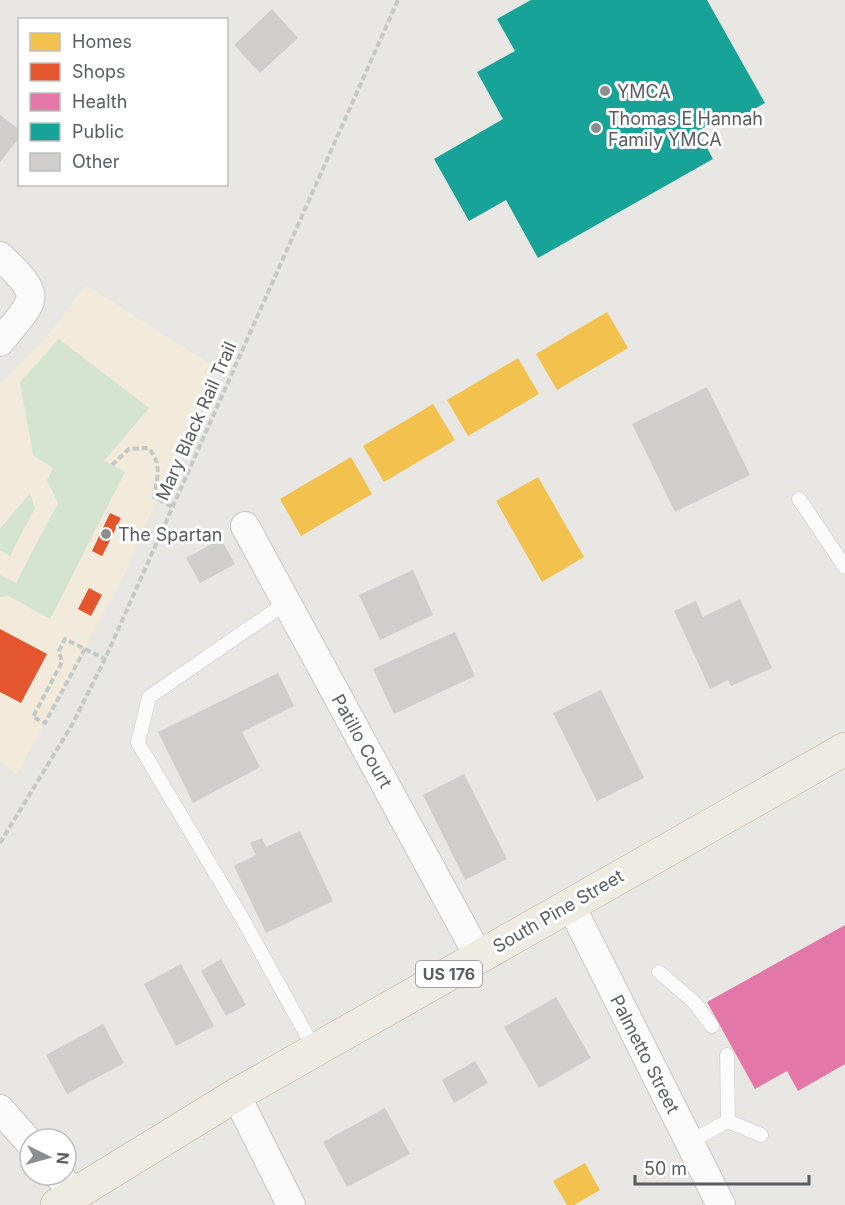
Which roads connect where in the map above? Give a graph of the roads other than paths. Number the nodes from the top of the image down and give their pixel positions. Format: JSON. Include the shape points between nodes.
{"nodes":[{"id":1,"x":0,"y":256,"type":"edge"},
{"id":2,"x":0,"y":342,"type":"edge"},
{"id":3,"x":799,"y":499,"type":"dead end"},
{"id":4,"x":245,"y":526,"type":"dead end"},
{"id":5,"x":845,"y":567,"type":"edge"},
{"id":6,"x":286,"y":603,"type":"junction"},
{"id":7,"x":845,"y":749,"type":"edge"},
{"id":8,"x":570,"y":904,"type":"junction"},
{"id":9,"x":479,"y":957,"type":"junction"},
{"id":10,"x":658,"y":972,"type":"dead end"},
{"id":11,"x":712,"y":1026,"type":"dead end"},
{"id":12,"x":315,"y":1051,"type":"junction"},
{"id":13,"x":727,"y":1055,"type":"dead end"},
{"id":14,"x":236,"y":1095,"type":"junction"},
{"id":15,"x":0,"y":1109,"type":"edge"},
{"id":16,"x":728,"y":1121,"type":"junction"},
{"id":17,"x":18,"y":1129,"type":"edge"},
{"id":18,"x":761,"y":1135,"type":"dead end"},
{"id":19,"x":689,"y":1142,"type":"junction"},
{"id":20,"x":63,"y":1191,"type":"edge"},
{"id":21,"x":291,"y":1205,"type":"edge"},
{"id":22,"x":721,"y":1205,"type":"edge"}],
"edges":[{"from":1,"to":2,"type":"street","via":[[32,291],[29,306]]},
{"from":3,"to":5,"type":"lane"},
{"from":4,"to":6,"type":"street","name":"Patillo Court"},
{"from":6,"to":9,"type":"street","name":"Patillo Court"},
{"from":6,"to":12,"type":"lane","via":[[149,697],[138,743]]},
{"from":7,"to":8,"type":"highway","name":"South Pine Street","number":"US 176"},
{"from":8,"to":9,"type":"highway","name":"South Pine Street","number":"US 176"},
{"from":8,"to":19,"type":"street","name":"Palmetto Street"},
{"from":9,"to":12,"type":"highway","name":"South Pine Street","number":"US 176"},
{"from":10,"to":11,"type":"lane","via":[[694,1002]]},
{"from":12,"to":14,"type":"highway","name":"South Pine Street","number":"US 176"},
{"from":13,"to":16,"type":"lane"},
{"from":14,"to":20,"type":"highway","name":"South Pine Street","number":"US 176"},
{"from":14,"to":21,"type":"street"},
{"from":15,"to":17,"type":"street"},
{"from":16,"to":18,"type":"lane"},
{"from":16,"to":19,"type":"lane"},
{"from":19,"to":22,"type":"street","name":"Palmetto Street"}]}
